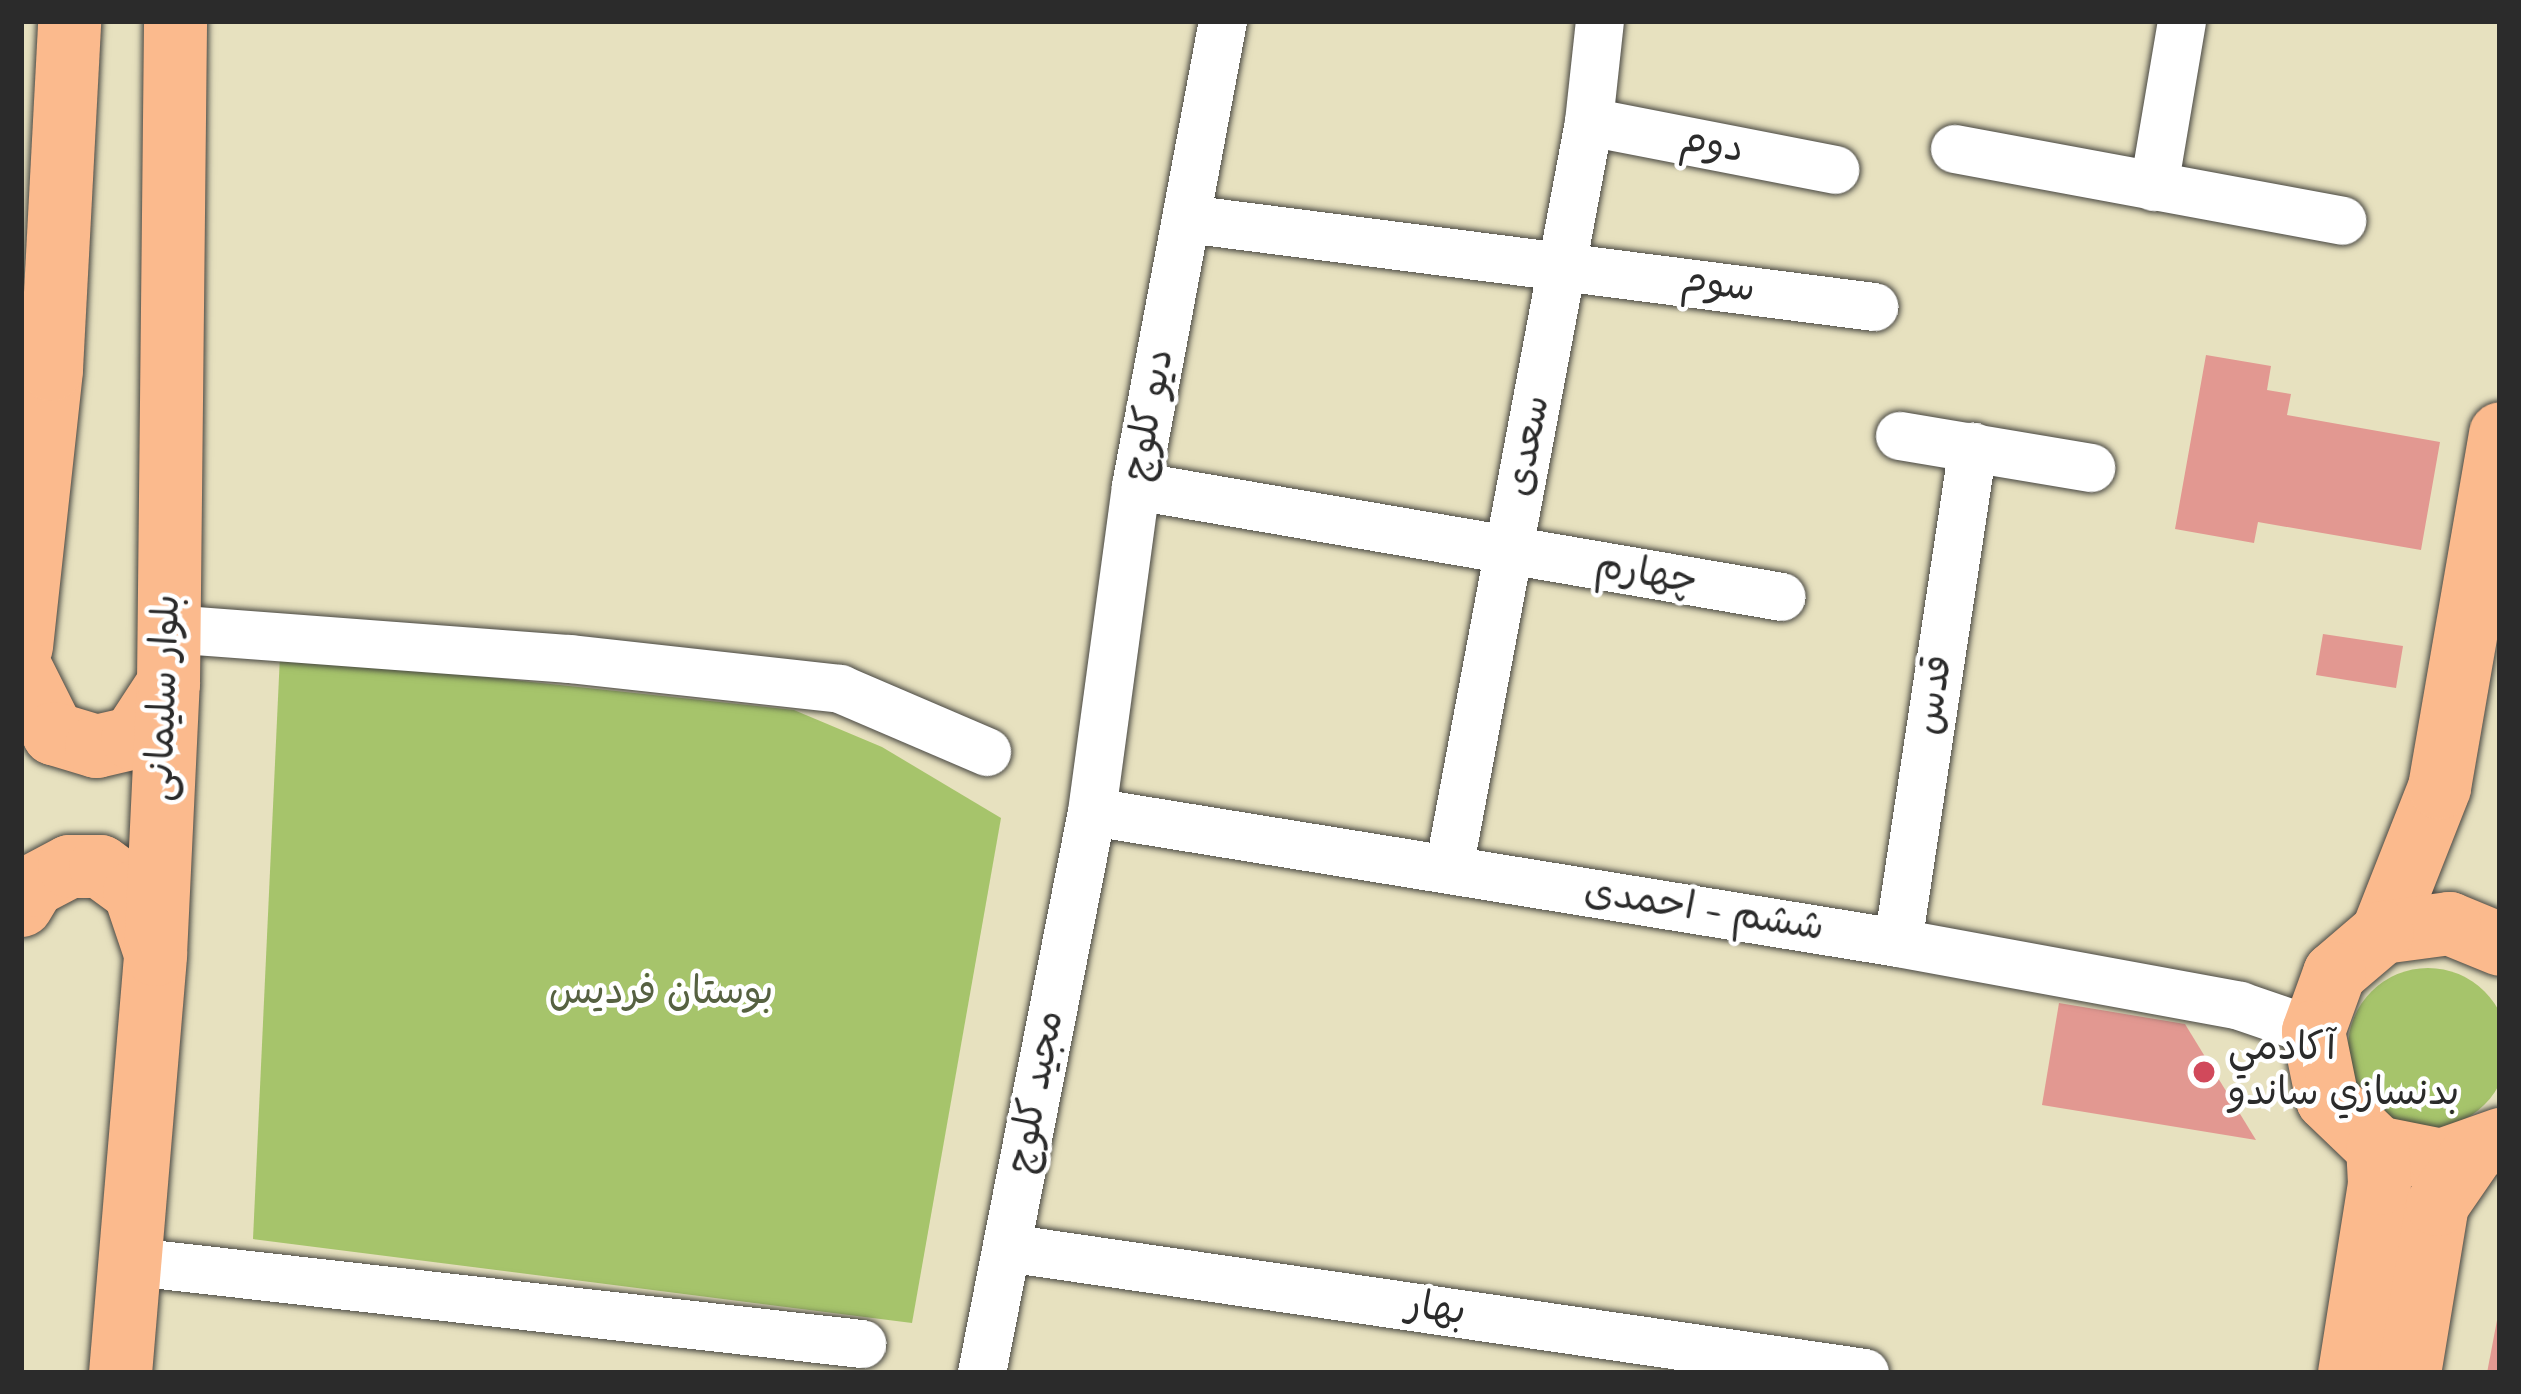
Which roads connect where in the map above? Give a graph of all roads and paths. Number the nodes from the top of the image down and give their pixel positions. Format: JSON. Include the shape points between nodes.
{"nodes":[{"id":1,"x":68,"y":21,"type":"edge"},
{"id":2,"x":176,"y":21,"type":"edge"},
{"id":3,"x":1223,"y":21,"type":"edge"},
{"id":4,"x":1600,"y":21,"type":"edge"},
{"id":5,"x":2182,"y":21,"type":"edge"},
{"id":6,"x":1588,"y":122,"type":"junction"},
{"id":7,"x":1955,"y":149,"type":"dead end"},
{"id":8,"x":1835,"y":170,"type":"dead end"},
{"id":9,"x":2154,"y":187,"type":"junction"},
{"id":10,"x":1187,"y":219,"type":"junction"},
{"id":11,"x":2342,"y":221,"type":"dead end"},
{"id":12,"x":1563,"y":266,"type":"junction"},
{"id":13,"x":1874,"y":307,"type":"dead end"},
{"id":14,"x":2500,"y":434,"type":"edge"},
{"id":15,"x":1900,"y":436,"type":"dead end"},
{"id":16,"x":1973,"y":447,"type":"junction"},
{"id":17,"x":2091,"y":468,"type":"dead end"},
{"id":18,"x":1136,"y":487,"type":"junction"},
{"id":19,"x":1509,"y":553,"type":"junction"},
{"id":20,"x":1782,"y":597,"type":"dead end"},
{"id":21,"x":21,"y":646,"type":"edge"},
{"id":22,"x":169,"y":656,"type":"junction"},
{"id":23,"x":21,"y":669,"type":"edge"},
{"id":24,"x":986,"y":752,"type":"dead end"},
{"id":25,"x":1092,"y":812,"type":"junction"},
{"id":26,"x":1449,"y":868,"type":"junction"},
{"id":27,"x":21,"y":905,"type":"edge"},
{"id":28,"x":2382,"y":932,"type":"junction"},
{"id":29,"x":1898,"y":943,"type":"junction"},
{"id":30,"x":2500,"y":944,"type":"edge"},
{"id":31,"x":155,"y":954,"type":"junction"},
{"id":32,"x":2313,"y":1031,"type":"junction"},
{"id":33,"x":2486,"y":1146,"type":"edge"},
{"id":34,"x":2377,"y":1147,"type":"junction"},
{"id":35,"x":1006,"y":1248,"type":"junction"},
{"id":36,"x":125,"y":1261,"type":"junction"},
{"id":37,"x":862,"y":1345,"type":"dead end"},
{"id":38,"x":120,"y":1373,"type":"edge"},
{"id":39,"x":982,"y":1373,"type":"edge"},
{"id":40,"x":1865,"y":1373,"type":"edge"},
{"id":41,"x":2349,"y":1373,"type":"edge"},
{"id":42,"x":2409,"y":1373,"type":"edge"}],
"edges":[{"from":1,"to":21,"type":"main road","via":[[51,369]]},
{"from":2,"to":22,"type":"main road","name":"بلوار سلیمانی","via":[[166,374]]},
{"from":3,"to":10,"type":"street","name":"دیو کلوچ"},
{"from":4,"to":6,"type":"street","name":"سعدی"},
{"from":5,"to":9,"type":"street"},
{"from":6,"to":8,"type":"street","name":"دوم"},
{"from":6,"to":12,"type":"street","name":"سعدی"},
{"from":7,"to":9,"type":"street"},
{"from":9,"to":11,"type":"street"},
{"from":10,"to":12,"type":"street","name":"سوم"},
{"from":10,"to":18,"type":"street","name":"دیو کلوچ"},
{"from":12,"to":13,"type":"street","name":"سوم"},
{"from":12,"to":19,"type":"street","name":"سعدی"},
{"from":14,"to":28,"type":"main road","via":[[2438,787]]},
{"from":15,"to":16,"type":"street"},
{"from":16,"to":17,"type":"street"},
{"from":16,"to":29,"type":"street","name":"قدس"},
{"from":18,"to":19,"type":"street","name":"چهارم"},
{"from":18,"to":25,"type":"street","name":"دیو کلوچ"},
{"from":19,"to":20,"type":"street","name":"چهارم"},
{"from":19,"to":26,"type":"street","name":"سعدی"},
{"from":22,"to":23,"type":"main road","via":[[132,738],[96,746],[53,733]]},
{"from":22,"to":24,"type":"street","via":[[570,658],[839,689]]},
{"from":22,"to":31,"type":"main road","name":"بلوار سلیمانی"},
{"from":25,"to":26,"type":"street","name":"ششم - احمدی"},
{"from":25,"to":35,"type":"street","name":"مجید کلوچ"},
{"from":26,"to":29,"type":"street","name":"ششم - احمدی"},
{"from":27,"to":31,"type":"main road","via":[[33,885],[69,866],[100,866],[134,890]]},
{"from":28,"to":30,"type":"main road","via":[[2449,923]]},
{"from":28,"to":32,"type":"main road","via":[[2334,973]]},
{"from":29,"to":32,"type":"street","name":"ششم - احمدی","via":[[2240,1006]]},
{"from":31,"to":36,"type":"main road","name":"بلوار سلیمانی"},
{"from":32,"to":34,"type":"main road","via":[[2327,1099]]},
{"from":33,"to":34,"type":"main road","via":[[2441,1160]]},
{"from":33,"to":42,"type":"main road","via":[[2437,1204]]},
{"from":34,"to":41,"type":"main road","via":[[2379,1183]]},
{"from":35,"to":39,"type":"street","name":"مجید کلوچ"},
{"from":35,"to":40,"type":"street","name":"بهار"},
{"from":36,"to":37,"type":"street"},
{"from":36,"to":38,"type":"main road","name":"بلوار سلیمانی"}]}
